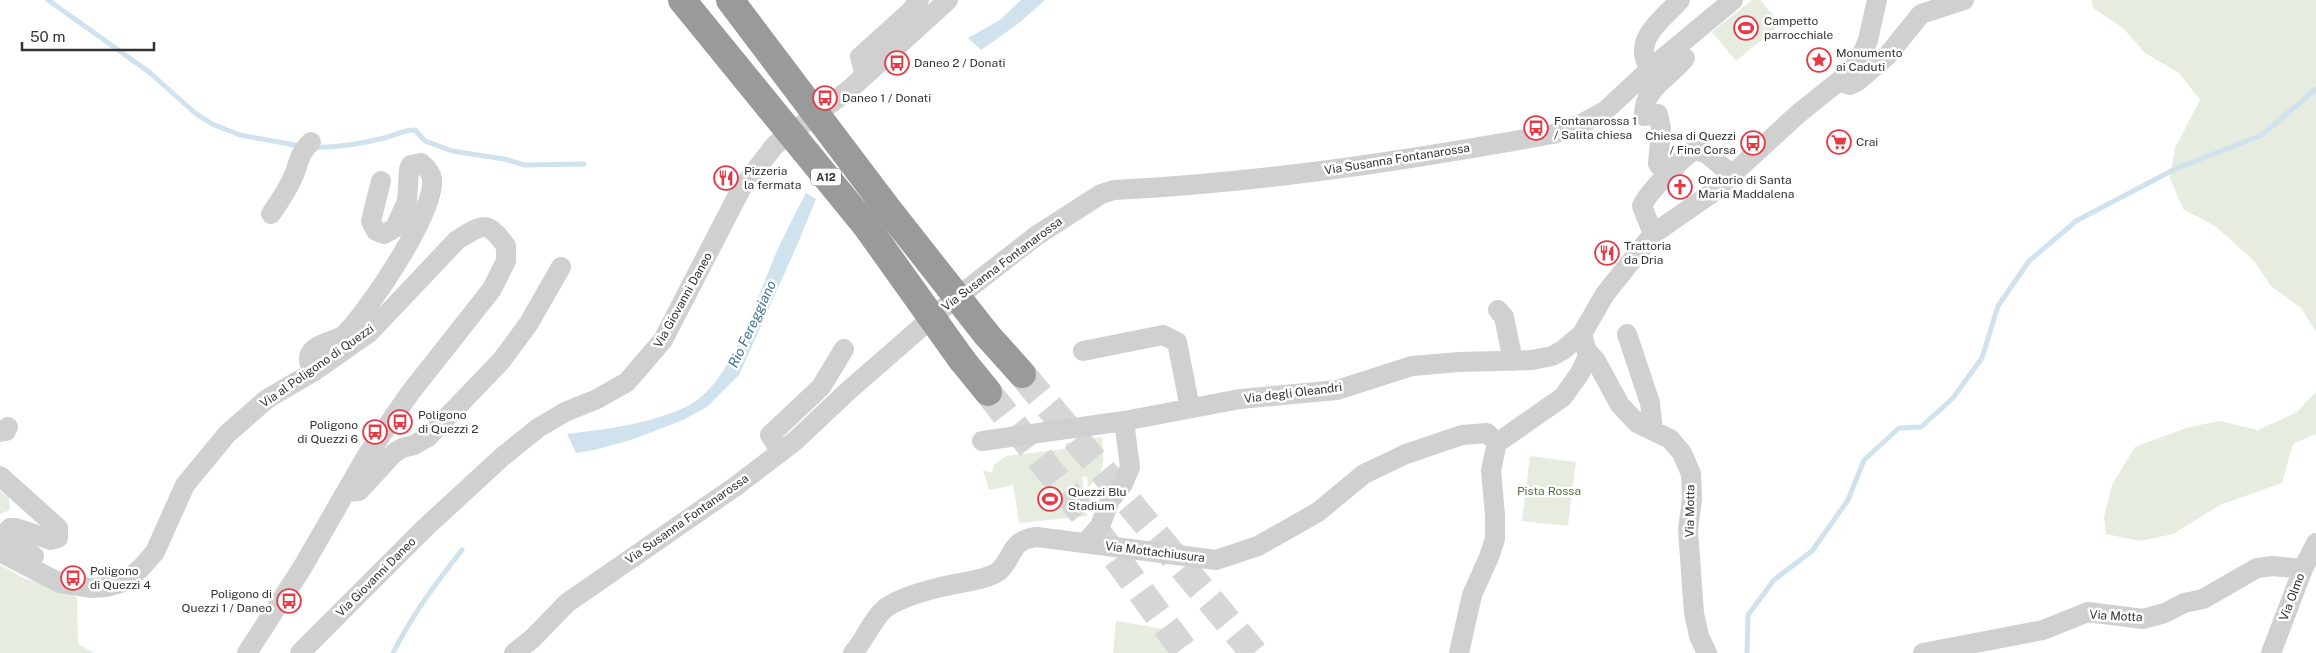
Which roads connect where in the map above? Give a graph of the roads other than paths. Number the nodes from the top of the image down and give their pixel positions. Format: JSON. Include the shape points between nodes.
{"nodes":[{"id":1,"x":682,"y":0,"type":"edge"},
{"id":2,"x":730,"y":0,"type":"edge"},
{"id":3,"x":919,"y":0,"type":"edge"},
{"id":4,"x":948,"y":0,"type":"edge"},
{"id":5,"x":1680,"y":0,"type":"edge"},
{"id":6,"x":1733,"y":0,"type":"edge"},
{"id":7,"x":1877,"y":0,"type":"edge"},
{"id":8,"x":1964,"y":0,"type":"edge"},
{"id":9,"x":1679,"y":45,"type":"junction"},
{"id":10,"x":1650,"y":69,"type":"junction"},
{"id":11,"x":865,"y":75,"type":"junction"},
{"id":12,"x":1839,"y":82,"type":"junction"},
{"id":13,"x":307,"y":146,"type":"dead end"},
{"id":14,"x":1673,"y":171,"type":"junction"},
{"id":15,"x":1731,"y":174,"type":"junction"},
{"id":16,"x":382,"y":181,"type":"dead end"},
{"id":17,"x":271,"y":214,"type":"dead end"},
{"id":18,"x":1653,"y":234,"type":"junction"},
{"id":19,"x":561,"y":267,"type":"dead end"},
{"id":20,"x":1498,"y":310,"type":"dead end"},
{"id":21,"x":1627,"y":334,"type":"dead end"},
{"id":22,"x":1584,"y":342,"type":"junction"},
{"id":23,"x":844,"y":348,"type":"dead end"},
{"id":24,"x":1083,"y":350,"type":"dead end"},
{"id":25,"x":1514,"y":361,"type":"junction"},
{"id":26,"x":313,"y":372,"type":"junction"},
{"id":27,"x":1022,"y":374,"type":"tunnel mouth"},
{"id":28,"x":988,"y":392,"type":"tunnel mouth"},
{"id":29,"x":1190,"y":408,"type":"junction"},
{"id":30,"x":1124,"y":421,"type":"junction"},
{"id":31,"x":1653,"y":430,"type":"junction"},
{"id":32,"x":982,"y":441,"type":"dead end"},
{"id":33,"x":1496,"y":443,"type":"junction"},
{"id":34,"x":781,"y":452,"type":"junction"},
{"id":35,"x":0,"y":476,"type":"edge"},
{"id":36,"x":346,"y":492,"type":"junction"},
{"id":37,"x":1085,"y":543,"type":"junction"},
{"id":38,"x":2316,"y":543,"type":"edge"},
{"id":39,"x":0,"y":552,"type":"edge"},
{"id":40,"x":2303,"y":569,"type":"junction"},
{"id":41,"x":60,"y":583,"type":"junction"},
{"id":42,"x":247,"y":653,"type":"edge"},
{"id":43,"x":300,"y":653,"type":"edge"},
{"id":44,"x":514,"y":653,"type":"edge"},
{"id":45,"x":853,"y":653,"type":"edge"},
{"id":46,"x":1459,"y":653,"type":"edge"},
{"id":47,"x":1707,"y":653,"type":"edge"},
{"id":48,"x":1923,"y":653,"type":"edge"},
{"id":49,"x":2271,"y":653,"type":"edge"}],
"edges":[{"from":1,"to":28,"type":"highway","number":"A12","bridge":true,"via":[[867,227]]},
{"from":2,"to":27,"type":"highway","number":"A12","bridge":true,"via":[[887,208]]},
{"from":3,"to":11,"type":"street","via":[[860,57]]},
{"from":4,"to":11,"type":"street","name":"Via Giovanni Daneo"},
{"from":5,"to":10,"type":"street","via":[[1643,45],[1645,61]]},
{"from":6,"to":9,"type":"street","name":"Via Susanna Fontanarossa"},
{"from":7,"to":12,"type":"street","via":[[1868,40],[1860,58]]},
{"from":8,"to":12,"type":"street","via":[[1921,14],[1887,56],[1858,81],[1850,85]]},
{"from":9,"to":10,"type":"street","name":"Via Susanna Fontanarossa"},
{"from":9,"to":14,"type":"street","via":[[1686,54],[1685,59],[1653,89],[1644,108],[1644,116],[1658,114],[1661,128],[1658,164],[1662,169]]},
{"from":10,"to":34,"type":"street","name":"Via Susanna Fontanarossa","via":[[1605,111],[1553,134],[1334,169],[1199,186],[1114,190],[1101,194],[1036,236],[942,309]]},
{"from":11,"to":43,"type":"street","name":"Via Giovanni Daneo","via":[[774,145],[741,189],[664,340],[633,376],[597,399],[545,424],[506,454]]},
{"from":12,"to":15,"type":"street"},
{"from":13,"to":17,"type":"street","via":[[285,193]]},
{"from":14,"to":15,"type":"street","via":[[1694,150],[1706,153]]},
{"from":14,"to":18,"type":"street","via":[[1652,189],[1642,206]]},
{"from":15,"to":18,"type":"street","via":[[1712,193]]},
{"from":16,"to":26,"type":"street","via":[[372,220],[376,231],[384,234],[395,228],[407,201],[409,169],[422,163],[432,178],[432,185],[422,219],[408,246],[355,324],[343,336],[310,354],[308,360]]},
{"from":18,"to":22,"type":"street","via":[[1605,294]]},
{"from":19,"to":36,"type":"street","via":[[529,323],[501,361],[428,437],[394,453],[359,491]]},
{"from":20,"to":25,"type":"street","via":[[1504,318]]},
{"from":21,"to":31,"type":"street","via":[[1650,403]]},
{"from":22,"to":25,"type":"street","name":"Via degli Oleandri","via":[[1552,356]]},
{"from":22,"to":31,"type":"street","name":"Via Motta","via":[[1620,405],[1636,423]]},
{"from":22,"to":33,"type":"street","via":[[1588,356],[1563,396]]},
{"from":23,"to":34,"type":"street","via":[[821,387],[770,435]]},
{"from":24,"to":29,"type":"street","via":[[1164,335],[1177,342]]},
{"from":25,"to":29,"type":"street","name":"Via degli Oleandri","via":[[1412,366],[1337,390],[1240,399]]},
{"from":26,"to":36,"type":"street","name":"Via al Poligono di Quezzi","via":[[370,332],[457,240],[485,227],[494,230],[506,246],[506,261],[492,289],[410,393]]},
{"from":26,"to":41,"type":"street","name":"Via al Poligono di Quezzi","via":[[267,399],[227,434],[186,485],[155,552],[141,568],[124,582],[107,587]]},
{"from":29,"to":30,"type":"street","name":"Via degli Oleandri"},
{"from":30,"to":32,"type":"street","name":"Via degli Oleandri"},
{"from":30,"to":37,"type":"street","via":[[1130,467],[1123,484],[1110,500],[1100,526]]},
{"from":31,"to":47,"type":"street","name":"Via Motta","via":[[1670,439],[1682,453],[1691,474],[1688,530],[1694,613]]},
{"from":33,"to":37,"type":"street","name":"Via Mottachiusura","via":[[1487,434],[1462,435],[1406,454],[1364,474],[1318,512],[1258,546],[1216,560]]},
{"from":33,"to":46,"type":"street","via":[[1492,470],[1495,539],[1472,595]]},
{"from":34,"to":44,"type":"street","name":"Via Susanna Fontanarossa","via":[[567,603]]},
{"from":35,"to":41,"type":"street","via":[[58,528],[58,538],[51,540],[16,528],[10,528],[4,535],[7,540],[59,570]]},
{"from":36,"to":42,"type":"street","name":"Via al Poligono di Quezzi"},
{"from":37,"to":45,"type":"street","name":"Via Mottachiusura","via":[[1037,537],[1024,539],[999,571],[976,580],[936,588],[885,609]]},
{"from":38,"to":40,"type":"street","name":"Via Olmo"},
{"from":39,"to":41,"type":"street","name":"Via al Poligono di Quezzi"},
{"from":40,"to":48,"type":"street","name":"Via Motta","via":[[2257,568],[2203,598],[2142,619],[2088,612],[2043,630]]},
{"from":40,"to":49,"type":"street","name":"Via Olmo"}]}
